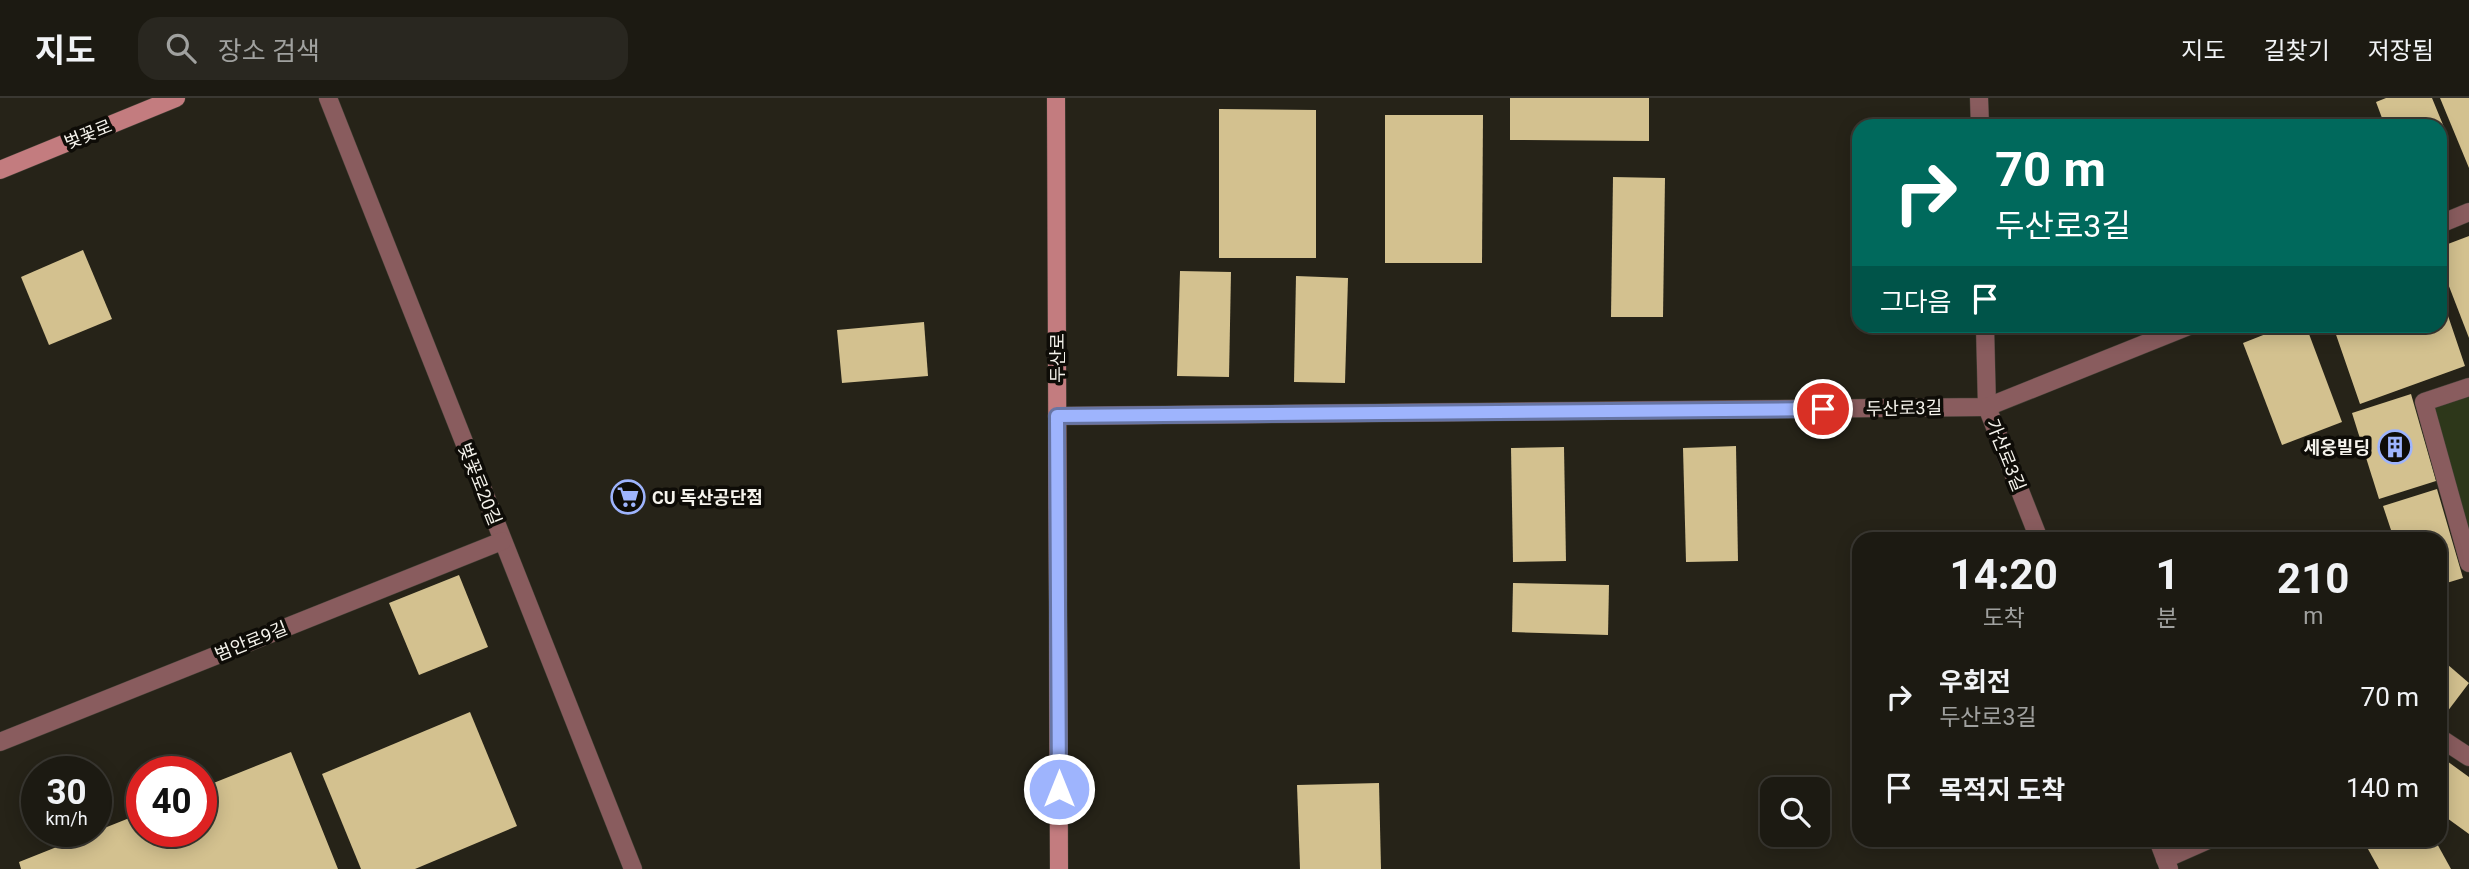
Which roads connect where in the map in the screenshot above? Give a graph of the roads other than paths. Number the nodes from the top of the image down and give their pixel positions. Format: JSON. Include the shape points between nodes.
{"nodes":[{"id":1,"x":176,"y":98,"type":"edge"},
{"id":2,"x":328,"y":98,"type":"edge"},
{"id":3,"x":1056,"y":98,"type":"edge"},
{"id":4,"x":1979,"y":98,"type":"edge"},
{"id":5,"x":1980,"y":119,"type":"edge"},
{"id":6,"x":0,"y":170,"type":"edge"},
{"id":7,"x":2469,"y":212,"type":"edge"},
{"id":8,"x":2447,"y":221,"type":"edge"},
{"id":9,"x":1985,"y":333,"type":"edge"},
{"id":10,"x":2172,"y":333,"type":"edge"},
{"id":11,"x":2469,"y":387,"type":"edge"},
{"id":12,"x":1987,"y":407,"type":"junction"},
{"id":13,"x":1057,"y":416,"type":"junction"},
{"id":14,"x":2036,"y":532,"type":"edge"},
{"id":15,"x":502,"y":541,"type":"junction"},
{"id":16,"x":2469,"y":563,"type":"edge"},
{"id":17,"x":0,"y":742,"type":"edge"},
{"id":18,"x":2447,"y":743,"type":"edge"},
{"id":19,"x":2469,"y":757,"type":"edge"},
{"id":20,"x":2161,"y":847,"type":"edge"},
{"id":21,"x":2196,"y":847,"type":"edge"},
{"id":22,"x":2167,"y":864,"type":"edge"},
{"id":23,"x":633,"y":869,"type":"edge"},
{"id":24,"x":1059,"y":869,"type":"edge"}],
"edges":[{"from":1,"to":6,"type":"street","name":"벚꽃로"},
{"from":2,"to":15,"type":"street","name":"벚꽃로20길"},
{"from":3,"to":13,"type":"street","name":"두산로"},
{"from":4,"to":5,"type":"street"},
{"from":7,"to":8,"type":"street"},
{"from":9,"to":12,"type":"street","name":"가산로3길"},
{"from":10,"to":12,"type":"street","name":"두산로3길"},
{"from":11,"to":16,"type":"street","via":[[2424,402]]},
{"from":12,"to":13,"type":"street","name":"두산로3길"},
{"from":12,"to":14,"type":"street","name":"가산로3길"},
{"from":13,"to":24,"type":"street","name":"두산로"},
{"from":15,"to":17,"type":"street","name":"범안로9길"},
{"from":15,"to":23,"type":"street","name":"벚꽃로20길"},
{"from":18,"to":19,"type":"street"},
{"from":20,"to":22,"type":"street"},
{"from":21,"to":22,"type":"street"}]}
